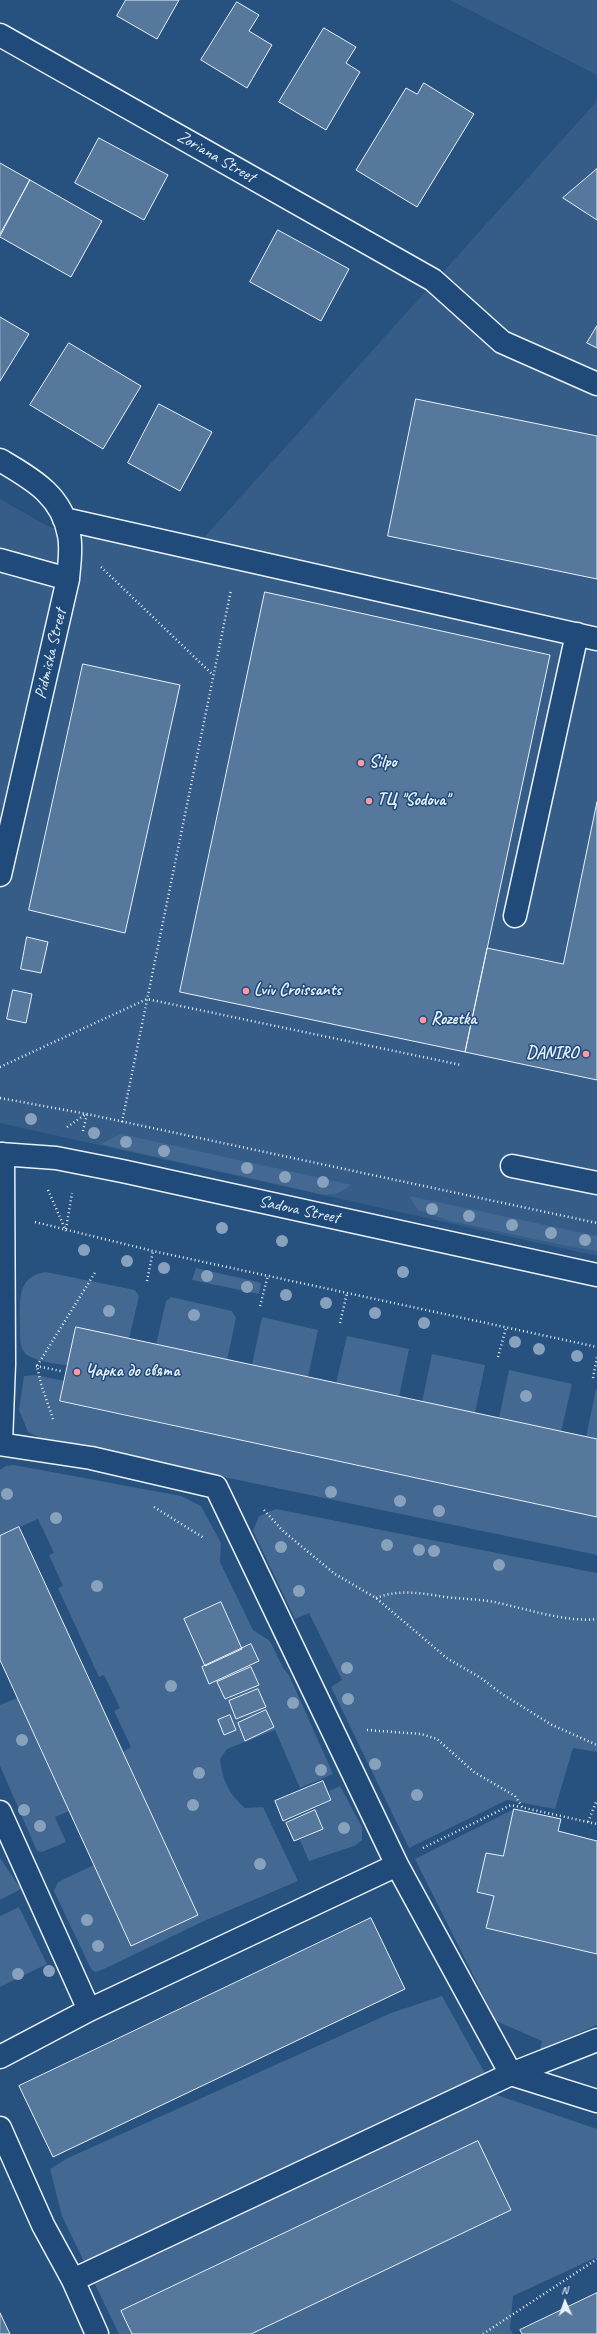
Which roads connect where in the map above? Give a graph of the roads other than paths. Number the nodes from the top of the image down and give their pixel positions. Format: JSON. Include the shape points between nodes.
{"nodes":[{"id":1,"x":0,"y":35,"type":"edge"},
{"id":2,"x":597,"y":384,"type":"edge"},
{"id":3,"x":0,"y":460,"type":"edge"},
{"id":4,"x":67,"y":528,"type":"junction"},
{"id":5,"x":0,"y":560,"type":"edge"},
{"id":6,"x":68,"y":579,"type":"junction"},
{"id":7,"x":587,"y":637,"type":"edge"},
{"id":8,"x":0,"y":875,"type":"edge"},
{"id":9,"x":515,"y":916,"type":"dead end"},
{"id":10,"x":2,"y":1154,"type":"edge"},
{"id":11,"x":512,"y":1166,"type":"dead end"},
{"id":12,"x":597,"y":1183,"type":"edge"},
{"id":13,"x":597,"y":1275,"type":"edge"},
{"id":14,"x":1,"y":1443,"type":"edge"},
{"id":15,"x":0,"y":1812,"type":"edge"},
{"id":16,"x":396,"y":1863,"type":"junction"},
{"id":17,"x":89,"y":2010,"type":"junction"},
{"id":18,"x":597,"y":2040,"type":"edge"},
{"id":19,"x":0,"y":2057,"type":"edge"},
{"id":20,"x":511,"y":2074,"type":"junction"},
{"id":21,"x":597,"y":2101,"type":"edge"},
{"id":22,"x":0,"y":2128,"type":"edge"},
{"id":23,"x":74,"y":2280,"type":"junction"},
{"id":24,"x":97,"y":2334,"type":"edge"}],
"edges":[{"from":1,"to":2,"type":"street","name":"Zoriana Street","via":[[433,280],[502,342]]},
{"from":3,"to":4,"type":"street","via":[[36,481],[58,506]]},
{"from":4,"to":6,"type":"street","name":"Pidmiska Street"},
{"from":4,"to":7,"type":"street"},
{"from":5,"to":6,"type":"street"},
{"from":6,"to":8,"type":"street","name":"Pidmiska Street"},
{"from":7,"to":9,"type":"street"},
{"from":10,"to":13,"type":"street","name":"Sadova Street","via":[[56,1158],[122,1171]]},
{"from":10,"to":14,"type":"street","via":[[4,1375]]},
{"from":11,"to":12,"type":"street"},
{"from":14,"to":16,"type":"street","via":[[58,1451],[169,1474],[216,1487]]},
{"from":15,"to":17,"type":"street"},
{"from":16,"to":17,"type":"street"},
{"from":16,"to":20,"type":"street"},
{"from":17,"to":19,"type":"street"},
{"from":18,"to":20,"type":"street"},
{"from":20,"to":21,"type":"street"},
{"from":20,"to":23,"type":"street"},
{"from":22,"to":23,"type":"street","via":[[43,2225]]},
{"from":23,"to":24,"type":"street"}]}
